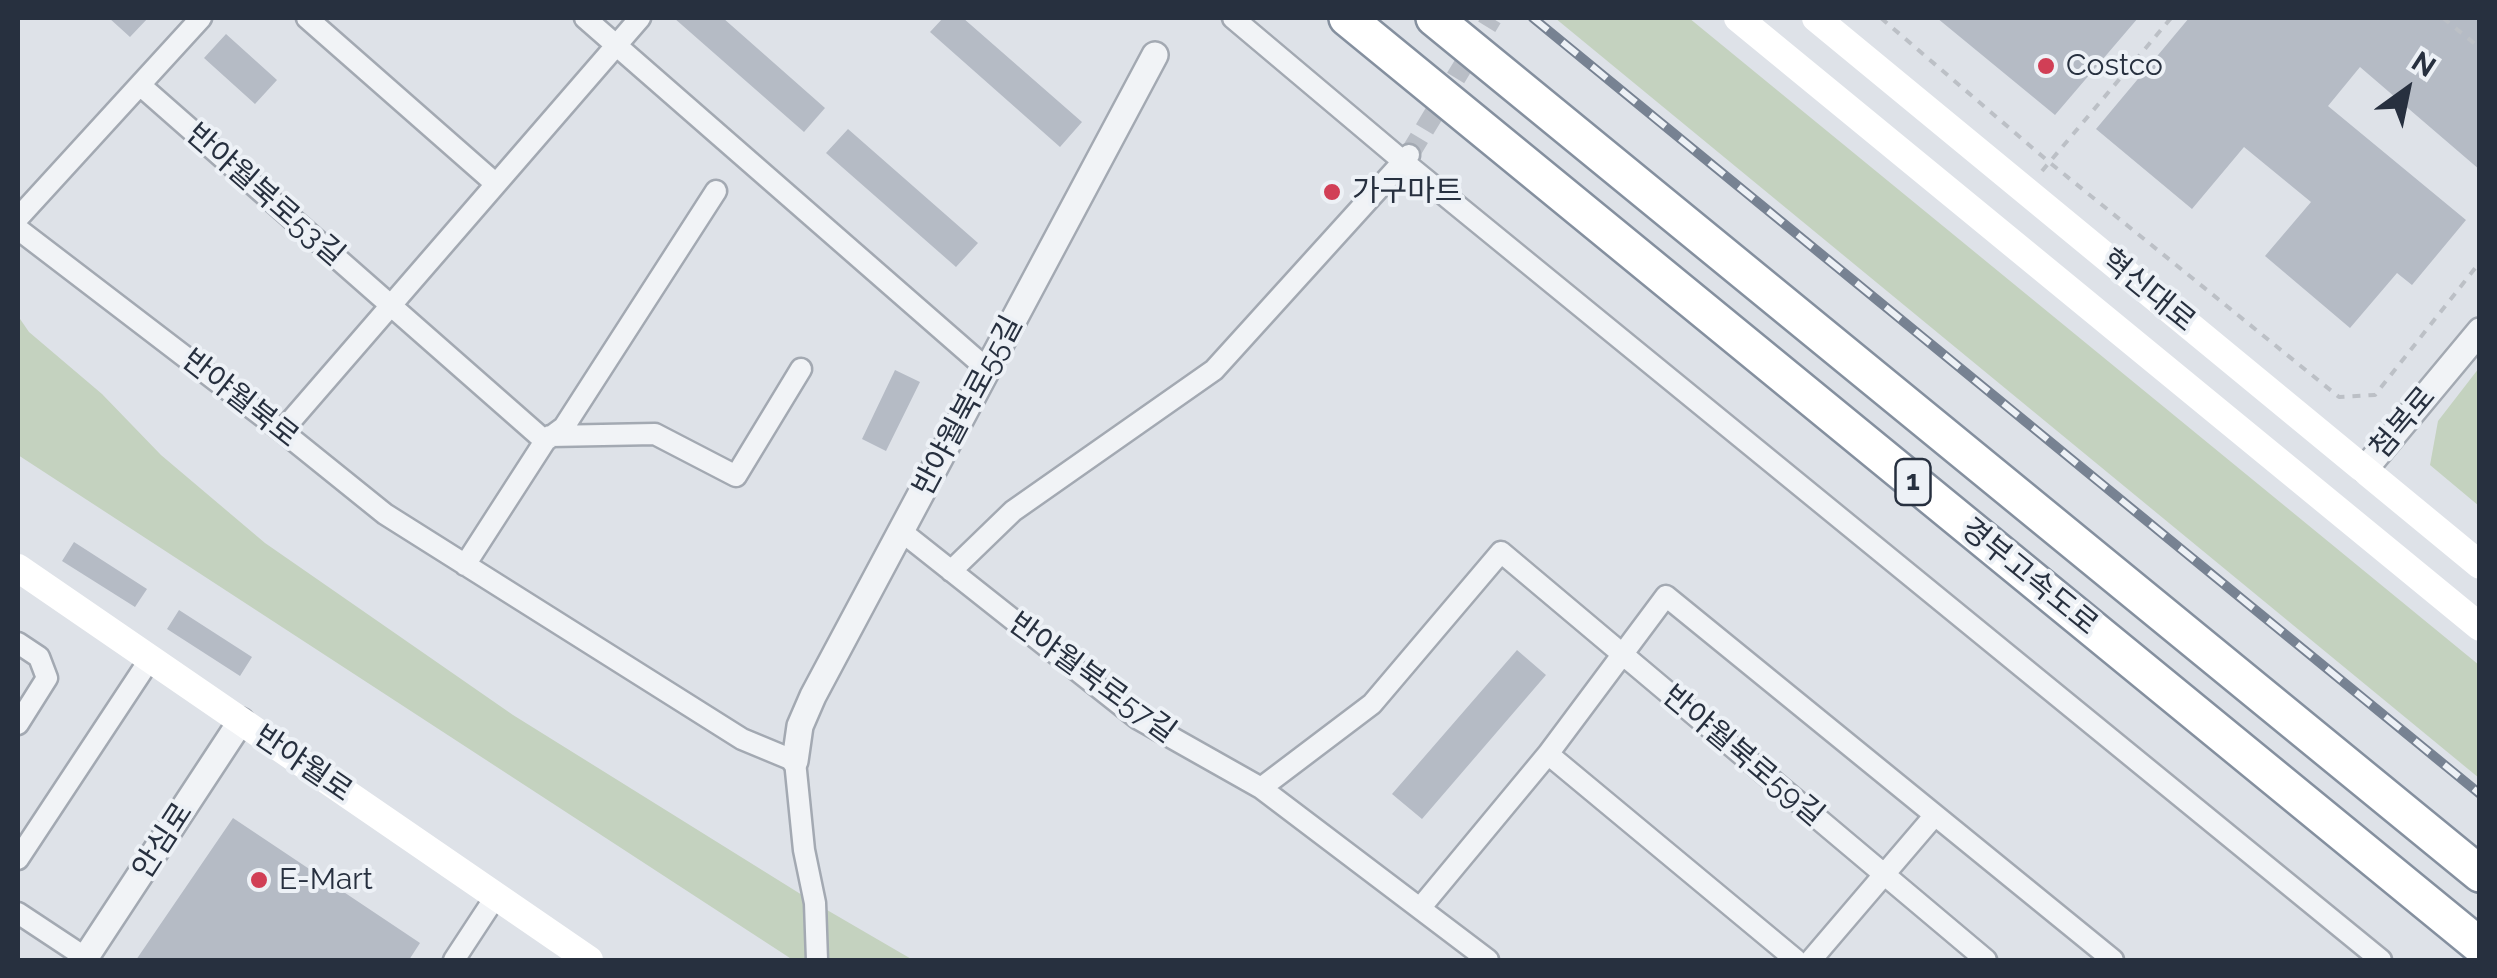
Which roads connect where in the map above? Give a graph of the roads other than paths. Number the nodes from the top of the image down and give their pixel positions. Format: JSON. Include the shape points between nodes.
{"nodes":[{"id":1,"x":201,"y":18,"type":"edge"},
{"id":2,"x":307,"y":18,"type":"edge"},
{"id":3,"x":586,"y":18,"type":"edge"},
{"id":4,"x":640,"y":18,"type":"edge"},
{"id":5,"x":1233,"y":18,"type":"edge"},
{"id":6,"x":1348,"y":18,"type":"edge"},
{"id":7,"x":1434,"y":18,"type":"edge"},
{"id":8,"x":1738,"y":18,"type":"edge"},
{"id":9,"x":1816,"y":18,"type":"edge"},
{"id":10,"x":617,"y":45,"type":"junction"},
{"id":11,"x":1156,"y":55,"type":"dead end"},
{"id":12,"x":140,"y":84,"type":"junction"},
{"id":13,"x":1407,"y":158,"type":"junction"},
{"id":14,"x":496,"y":184,"type":"junction"},
{"id":15,"x":716,"y":191,"type":"dead end"},
{"id":16,"x":18,"y":218,"type":"edge"},
{"id":17,"x":18,"y":229,"type":"edge"},
{"id":18,"x":391,"y":305,"type":"junction"},
{"id":19,"x":2480,"y":331,"type":"edge"},
{"id":20,"x":801,"y":369,"type":"dead end"},
{"id":21,"x":988,"y":369,"type":"junction"},
{"id":22,"x":282,"y":430,"type":"junction"},
{"id":23,"x":548,"y":438,"type":"junction"},
{"id":24,"x":2364,"y":468,"type":"junction"},
{"id":25,"x":901,"y":531,"type":"junction"},
{"id":26,"x":465,"y":564,"type":"junction"},
{"id":27,"x":2480,"y":564,"type":"edge"},
{"id":28,"x":18,"y":568,"type":"edge"},
{"id":29,"x":951,"y":571,"type":"junction"},
{"id":30,"x":2480,"y":627,"type":"edge"},
{"id":31,"x":18,"y":644,"type":"edge"},
{"id":32,"x":1621,"y":654,"type":"junction"},
{"id":33,"x":150,"y":659,"type":"junction"},
{"id":34,"x":241,"y":721,"type":"junction"},
{"id":35,"x":18,"y":724,"type":"edge"},
{"id":36,"x":1548,"y":754,"type":"junction"},
{"id":37,"x":795,"y":761,"type":"junction"},
{"id":38,"x":1261,"y":788,"type":"junction"},
{"id":39,"x":1935,"y":815,"type":"junction"},
{"id":40,"x":18,"y":859,"type":"edge"},
{"id":41,"x":1884,"y":874,"type":"junction"},
{"id":42,"x":2480,"y":874,"type":"edge"},
{"id":43,"x":496,"y":896,"type":"junction"},
{"id":44,"x":1422,"y":907,"type":"junction"},
{"id":45,"x":18,"y":913,"type":"edge"},
{"id":46,"x":2480,"y":946,"type":"edge"},
{"id":47,"x":85,"y":959,"type":"edge"},
{"id":48,"x":454,"y":960,"type":"edge"},
{"id":49,"x":589,"y":960,"type":"edge"},
{"id":50,"x":817,"y":960,"type":"edge"},
{"id":51,"x":1488,"y":960,"type":"edge"},
{"id":52,"x":1796,"y":960,"type":"edge"},
{"id":53,"x":1811,"y":960,"type":"edge"},
{"id":54,"x":1986,"y":960,"type":"edge"},
{"id":55,"x":2113,"y":960,"type":"edge"},
{"id":56,"x":2381,"y":960,"type":"edge"}],
"edges":[{"from":1,"to":12,"type":"street"},
{"from":2,"to":14,"type":"street"},
{"from":3,"to":10,"type":"street"},
{"from":4,"to":10,"type":"street"},
{"from":5,"to":13,"type":"street"},
{"from":6,"to":46,"type":"highway","name":"경부고속도로","number":"1"},
{"from":7,"to":42,"type":"highway","name":"경부고속도로","number":"1"},
{"from":8,"to":30,"type":"main road"},
{"from":9,"to":24,"type":"main road","name":"혁신대로"},
{"from":10,"to":14,"type":"street"},
{"from":10,"to":21,"type":"street"},
{"from":11,"to":21,"type":"street","name":"반야월북로55길"},
{"from":12,"to":16,"type":"street"},
{"from":12,"to":18,"type":"street","name":"반야월북로53길"},
{"from":13,"to":29,"type":"street","via":[[1214,370],[1013,511]]},
{"from":13,"to":56,"type":"street"},
{"from":14,"to":18,"type":"street"},
{"from":15,"to":23,"type":"street","via":[[564,426]]},
{"from":17,"to":22,"type":"street","name":"반야월북로"},
{"from":18,"to":22,"type":"street"},
{"from":18,"to":23,"type":"street","name":"반야월북로53길"},
{"from":19,"to":24,"type":"street","name":"첨복로"},
{"from":20,"to":23,"type":"street","via":[[736,476],[655,434]]},
{"from":21,"to":25,"type":"street","name":"반야월북로55길"},
{"from":22,"to":26,"type":"street","name":"반야월북로","via":[[384,514]]},
{"from":23,"to":26,"type":"street"},
{"from":24,"to":27,"type":"main road","name":"혁신대로"},
{"from":25,"to":29,"type":"street","name":"반야월북로57길"},
{"from":25,"to":37,"type":"street","name":"반야월북로55길","via":[[813,696]]},
{"from":26,"to":37,"type":"street","name":"반야월북로","via":[[742,739]]},
{"from":28,"to":33,"type":"main road","name":"반야월로"},
{"from":29,"to":38,"type":"street","name":"반야월북로57길","via":[[1137,718]]},
{"from":31,"to":35,"type":"street","via":[[39,657],[47,678]]},
{"from":32,"to":36,"type":"street"},
{"from":32,"to":38,"type":"street","name":"반야월북로59길","via":[[1500,552],[1372,704]]},
{"from":32,"to":39,"type":"street","via":[[1666,596]]},
{"from":32,"to":41,"type":"street","name":"반야월북로59길"},
{"from":33,"to":34,"type":"main road","name":"반야월로"},
{"from":33,"to":40,"type":"street"},
{"from":34,"to":43,"type":"main road","name":"반야월로"},
{"from":34,"to":47,"type":"street","name":"안심로"},
{"from":36,"to":44,"type":"street"},
{"from":36,"to":52,"type":"street"},
{"from":37,"to":50,"type":"street"},
{"from":38,"to":44,"type":"street","name":"반야월북로57길"},
{"from":39,"to":41,"type":"street"},
{"from":39,"to":55,"type":"street"},
{"from":41,"to":53,"type":"street"},
{"from":41,"to":54,"type":"street","name":"반야월북로59길"},
{"from":43,"to":48,"type":"street"},
{"from":43,"to":49,"type":"main road","name":"반야월로"},
{"from":44,"to":51,"type":"street","name":"반야월북로57길"},
{"from":45,"to":47,"type":"street"}]}
